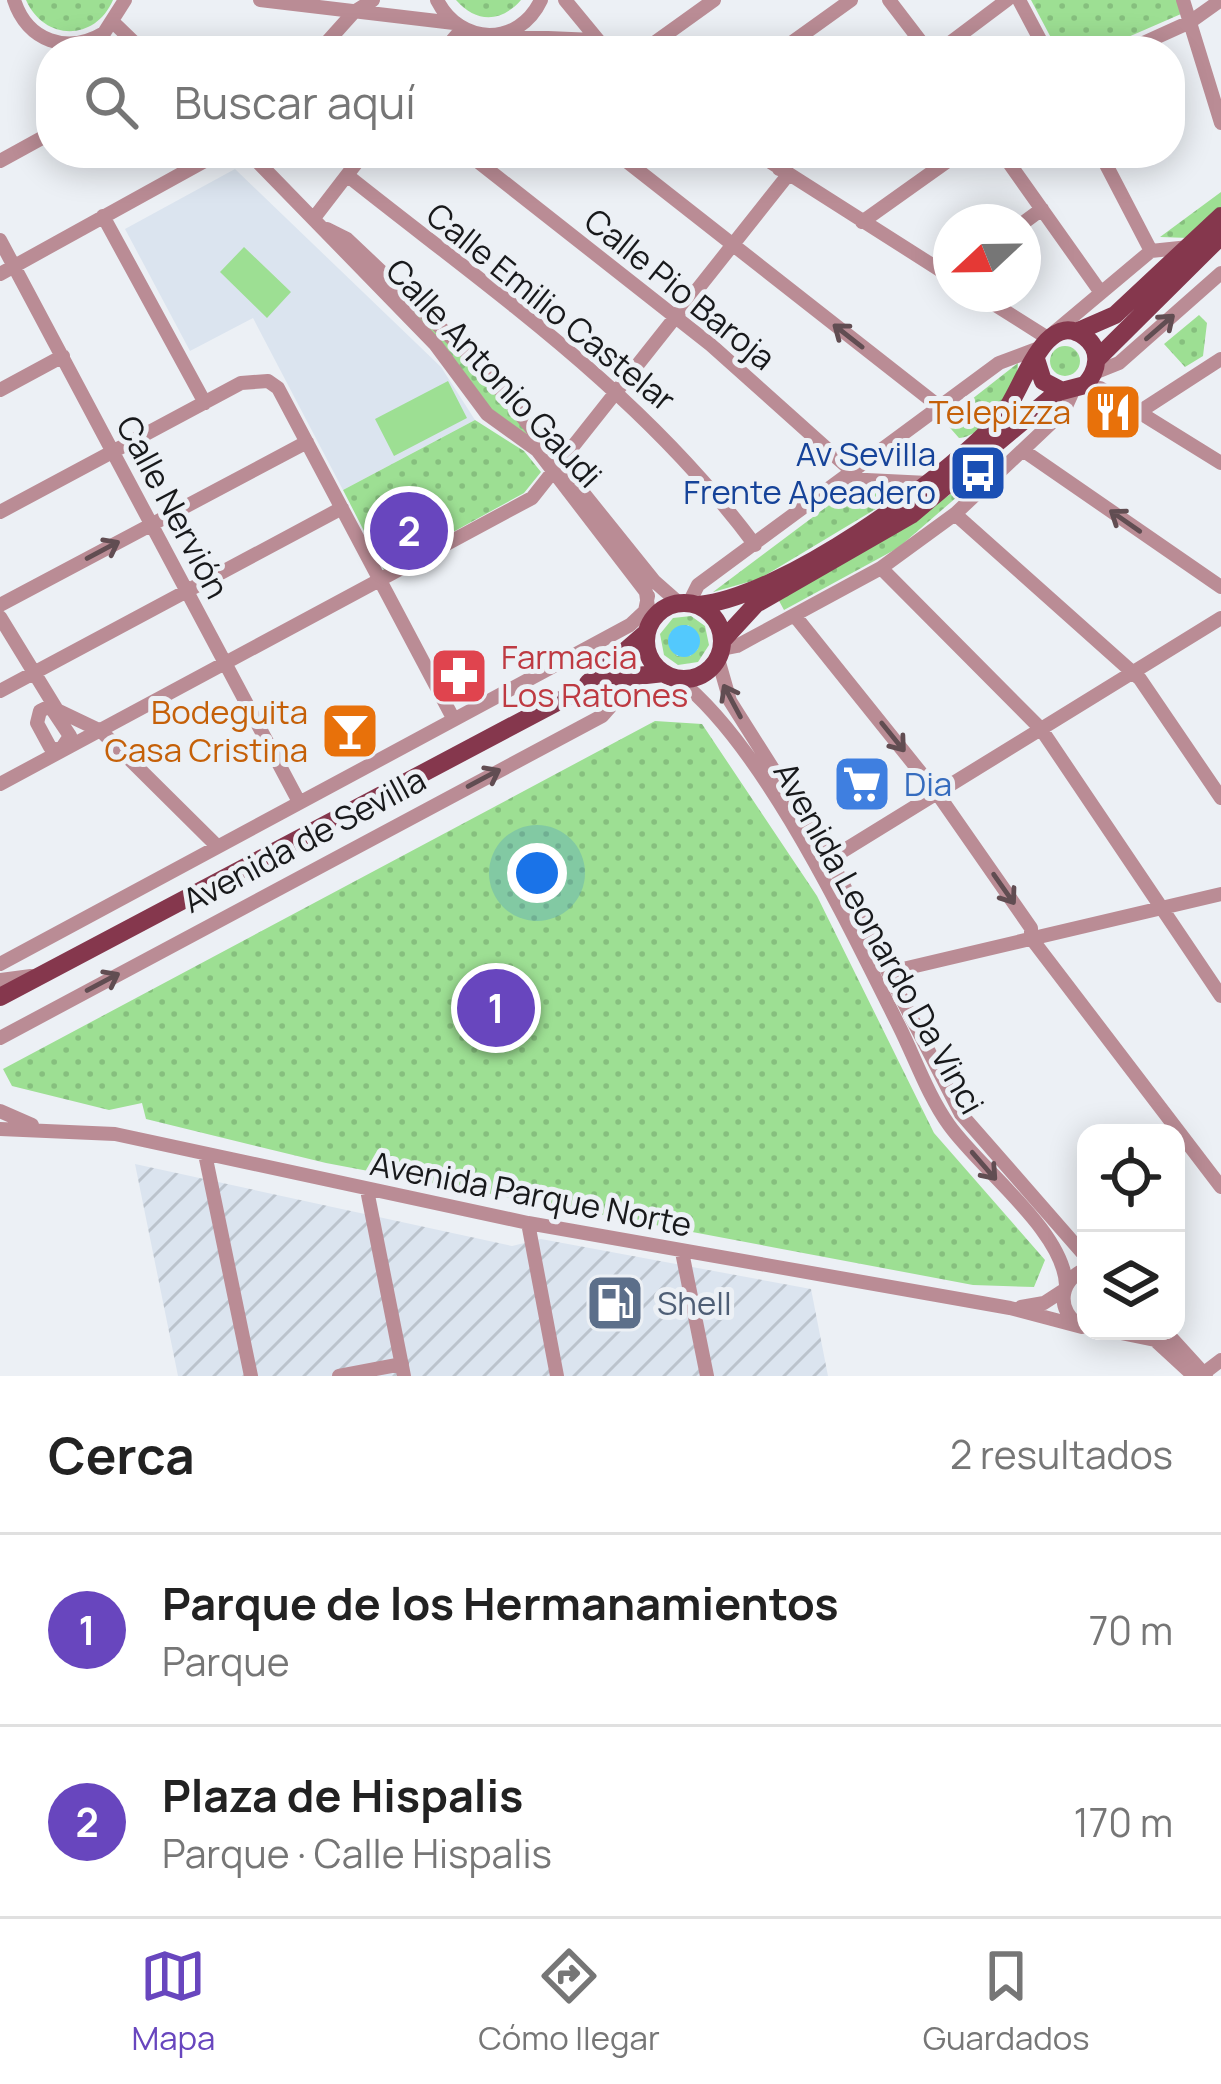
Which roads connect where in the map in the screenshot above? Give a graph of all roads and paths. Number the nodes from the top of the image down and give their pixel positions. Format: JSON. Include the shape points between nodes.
{"nodes":[{"id":1,"x":125,"y":0,"type":"edge"},
{"id":2,"x":260,"y":0,"type":"edge"},
{"id":3,"x":373,"y":0,"type":"edge"},
{"id":4,"x":437,"y":0,"type":"edge"},
{"id":5,"x":541,"y":0,"type":"edge"},
{"id":6,"x":565,"y":0,"type":"edge"},
{"id":7,"x":714,"y":0,"type":"edge"},
{"id":8,"x":851,"y":0,"type":"edge"},
{"id":9,"x":889,"y":0,"type":"edge"},
{"id":10,"x":1007,"y":0,"type":"edge"},
{"id":11,"x":1019,"y":0,"type":"edge"},
{"id":12,"x":1183,"y":0,"type":"edge"},
{"id":13,"x":1221,"y":0,"type":"edge"},
{"id":14,"x":15,"y":4,"type":"edge"},
{"id":15,"x":354,"y":12,"type":"junction"},
{"id":16,"x":0,"y":19,"type":"edge"},
{"id":17,"x":1190,"y":22,"type":"junction"},
{"id":18,"x":114,"y":23,"type":"junction"},
{"id":19,"x":458,"y":26,"type":"junction"},
{"id":20,"x":478,"y":35,"type":"joint"},
{"id":21,"x":498,"y":35,"type":"junction"},
{"id":22,"x":41,"y":36,"type":"edge"},
{"id":23,"x":96,"y":36,"type":"edge"},
{"id":24,"x":127,"y":36,"type":"edge"},
{"id":25,"x":332,"y":36,"type":"edge"},
{"id":26,"x":452,"y":36,"type":"edge"},
{"id":27,"x":517,"y":36,"type":"edge"},
{"id":28,"x":591,"y":36,"type":"edge"},
{"id":29,"x":664,"y":36,"type":"edge"},
{"id":30,"x":801,"y":36,"type":"edge"},
{"id":31,"x":917,"y":36,"type":"edge"},
{"id":32,"x":959,"y":36,"type":"edge"},
{"id":33,"x":1038,"y":36,"type":"edge"},
{"id":34,"x":1159,"y":36,"type":"edge"},
{"id":35,"x":1221,"y":124,"type":"edge"},
{"id":36,"x":36,"y":141,"type":"edge"},
{"id":37,"x":0,"y":161,"type":"edge"},
{"id":38,"x":192,"y":168,"type":"edge"},
{"id":39,"x":263,"y":168,"type":"edge"},
{"id":40,"x":354,"y":168,"type":"edge"},
{"id":41,"x":486,"y":168,"type":"edge"},
{"id":42,"x":635,"y":168,"type":"edge"},
{"id":43,"x":777,"y":168,"type":"edge"},
{"id":44,"x":787,"y":168,"type":"edge"},
{"id":45,"x":938,"y":168,"type":"edge"},
{"id":46,"x":1013,"y":168,"type":"edge"},
{"id":47,"x":1108,"y":168,"type":"edge"},
{"id":48,"x":783,"y":172,"type":"junction"},
{"id":49,"x":348,"y":176,"type":"junction"},
{"id":50,"x":1042,"y":209,"type":"joint"},
{"id":51,"x":104,"y":216,"type":"junction"},
{"id":52,"x":1221,"y":216,"type":"edge"},
{"id":53,"x":318,"y":222,"type":"junction"},
{"id":54,"x":862,"y":222,"type":"junction"},
{"id":55,"x":1221,"y":236,"type":"edge"},
{"id":56,"x":0,"y":240,"type":"edge"},
{"id":57,"x":732,"y":245,"type":"junction"},
{"id":58,"x":1189,"y":247,"type":"junction"},
{"id":59,"x":1151,"y":251,"type":"junction"},
{"id":60,"x":933,"y":266,"type":"edge"},
{"id":61,"x":7,"y":270,"type":"edge"},
{"id":62,"x":1221,"y":274,"type":"edge"},
{"id":63,"x":1099,"y":290,"type":"junction"},
{"id":64,"x":1001,"y":312,"type":"edge"},
{"id":65,"x":673,"y":317,"type":"junction"},
{"id":66,"x":1076,"y":332,"type":"junction"},
{"id":67,"x":1043,"y":344,"type":"junction"},
{"id":68,"x":62,"y":356,"type":"junction"},
{"id":69,"x":1221,"y":359,"type":"edge"},
{"id":70,"x":1082,"y":380,"type":"junction"},
{"id":71,"x":0,"y":390,"type":"edge"},
{"id":72,"x":616,"y":390,"type":"junction"},
{"id":73,"x":205,"y":403,"type":"junction"},
{"id":74,"x":940,"y":407,"type":"junction"},
{"id":75,"x":1139,"y":412,"type":"junction"},
{"id":76,"x":307,"y":442,"type":"junction"},
{"id":77,"x":1024,"y":451,"type":"junction"},
{"id":78,"x":113,"y":452,"type":"junction"},
{"id":79,"x":1221,"y":463,"type":"edge"},
{"id":80,"x":556,"y":465,"type":"junction"},
{"id":81,"x":850,"y":476,"type":"junction"},
{"id":82,"x":928,"y":482,"type":"junction"},
{"id":83,"x":342,"y":508,"type":"junction"},
{"id":84,"x":0,"y":512,"type":"edge"},
{"id":85,"x":955,"y":514,"type":"junction"},
{"id":86,"x":152,"y":524,"type":"junction"},
{"id":87,"x":755,"y":545,"type":"junction"},
{"id":88,"x":881,"y":568,"type":"junction"},
{"id":89,"x":381,"y":580,"type":"junction"},
{"id":90,"x":1221,"y":587,"type":"edge"},
{"id":91,"x":187,"y":592,"type":"junction"},
{"id":92,"x":648,"y":596,"type":"junction"},
{"id":93,"x":686,"y":598,"type":"junction"},
{"id":94,"x":0,"y":605,"type":"edge"},
{"id":95,"x":796,"y":616,"type":"junction"},
{"id":96,"x":0,"y":617,"type":"edge"},
{"id":97,"x":1221,"y":618,"type":"edge"},
{"id":98,"x":648,"y":628,"type":"junction"},
{"id":99,"x":613,"y":634,"type":"junction"},
{"id":100,"x":721,"y":650,"type":"junction"},
{"id":101,"x":226,"y":665,"type":"junction"},
{"id":102,"x":1132,"y":672,"type":"junction"},
{"id":103,"x":34,"y":673,"type":"junction"},
{"id":104,"x":671,"y":676,"type":"junction"},
{"id":105,"x":610,"y":680,"type":"junction"},
{"id":106,"x":580,"y":690,"type":"junction"},
{"id":107,"x":0,"y":691,"type":"edge"},
{"id":108,"x":57,"y":710,"type":"junction"},
{"id":109,"x":453,"y":718,"type":"junction"},
{"id":110,"x":1041,"y":729,"type":"junction"},
{"id":111,"x":101,"y":731,"type":"junction"},
{"id":112,"x":63,"y":750,"type":"junction"},
{"id":113,"x":0,"y":784,"type":"edge"},
{"id":114,"x":937,"y":793,"type":"junction"},
{"id":115,"x":1221,"y":798,"type":"edge"},
{"id":116,"x":298,"y":800,"type":"junction"},
{"id":117,"x":216,"y":845,"type":"junction"},
{"id":118,"x":830,"y":859,"type":"junction"},
{"id":119,"x":1221,"y":895,"type":"edge"},
{"id":120,"x":1161,"y":907,"type":"junction"},
{"id":121,"x":1031,"y":938,"type":"junction"},
{"id":122,"x":0,"y":964,"type":"edge"},
{"id":123,"x":890,"y":972,"type":"junction"},
{"id":124,"x":47,"y":974,"type":"junction"},
{"id":125,"x":0,"y":980,"type":"edge"},
{"id":126,"x":1221,"y":996,"type":"edge"},
{"id":127,"x":0,"y":998,"type":"edge"},
{"id":128,"x":0,"y":1038,"type":"edge"},
{"id":129,"x":0,"y":1111,"type":"edge"},
{"id":130,"x":43,"y":1128,"type":"junction"},
{"id":131,"x":0,"y":1129,"type":"edge"},
{"id":132,"x":206,"y":1154,"type":"junction"},
{"id":133,"x":1221,"y":1187,"type":"edge"},
{"id":134,"x":367,"y":1190,"type":"junction"},
{"id":135,"x":527,"y":1222,"type":"junction"},
{"id":136,"x":1077,"y":1247,"type":"edge"},
{"id":137,"x":682,"y":1252,"type":"junction"},
{"id":138,"x":1077,"y":1277,"type":"edge"},
{"id":139,"x":1065,"y":1287,"type":"junction"},
{"id":140,"x":1010,"y":1308,"type":"junction"},
{"id":141,"x":1077,"y":1322,"type":"edge"},
{"id":142,"x":1077,"y":1325,"type":"edge"},
{"id":143,"x":1155,"y":1340,"type":"edge"},
{"id":144,"x":1173,"y":1340,"type":"edge"},
{"id":145,"x":1221,"y":1360,"type":"edge"},
{"id":146,"x":403,"y":1370,"type":"edge"},
{"id":147,"x":1201,"y":1375,"type":"edge"},
{"id":148,"x":250,"y":1376,"type":"edge"},
{"id":149,"x":339,"y":1376,"type":"edge"},
{"id":150,"x":557,"y":1376,"type":"edge"},
{"id":151,"x":706,"y":1376,"type":"edge"}],
"edges":[{"from":1,"to":18,"type":"street"},
{"from":2,"to":15,"type":"street"},
{"from":3,"to":15,"type":"street"},
{"from":4,"to":19,"type":"street"},
{"from":5,"to":21,"type":"street","via":[[525,23]]},
{"from":6,"to":28,"type":"street"},
{"from":7,"to":29,"type":"street"},
{"from":8,"to":30,"type":"street"},
{"from":9,"to":31,"type":"street"},
{"from":10,"to":32,"type":"street"},
{"from":11,"to":33,"type":"street"},
{"from":12,"to":17,"type":"street"},
{"from":13,"to":17,"type":"street"},
{"from":14,"to":16,"type":"street"},
{"from":14,"to":22,"type":"street"},
{"from":15,"to":19,"type":"street"},
{"from":15,"to":25,"type":"street"},
{"from":17,"to":34,"type":"street"},
{"from":17,"to":35,"type":"street"},
{"from":18,"to":23,"type":"street"},
{"from":18,"to":24,"type":"street"},
{"from":19,"to":20,"type":"street"},
{"from":19,"to":26,"type":"street"},
{"from":20,"to":21,"type":"street"},
{"from":21,"to":27,"type":"street"},
{"from":36,"to":37,"type":"street"},
{"from":38,"to":51,"type":"street"},
{"from":39,"to":53,"type":"street","name":"Calle Antonio Gaudi"},
{"from":40,"to":49,"type":"street"},
{"from":41,"to":65,"type":"street","name":"Calle Pio Baroja"},
{"from":42,"to":57,"type":"street"},
{"from":43,"to":48,"type":"street"},
{"from":44,"to":48,"type":"street"},
{"from":45,"to":54,"type":"street"},
{"from":46,"to":50,"type":"street"},
{"from":47,"to":59,"type":"street"},
{"from":48,"to":54,"type":"street"},
{"from":48,"to":57,"type":"street"},
{"from":49,"to":53,"type":"street"},
{"from":49,"to":72,"type":"street","name":"Calle Emilio Castelar"},
{"from":50,"to":63,"type":"street"},
{"from":51,"to":61,"type":"street"},
{"from":51,"to":73,"type":"street"},
{"from":52,"to":58,"type":"main road"},
{"from":53,"to":80,"type":"street","name":"Calle Antonio Gaudi","via":[[436,344],[483,410]]},
{"from":53,"to":80,"type":"street","name":"Calle Antonio Gaudi","via":[[347,239],[483,368]]},
{"from":54,"to":60,"type":"street"},
{"from":55,"to":70,"type":"main road"},
{"from":56,"to":61,"type":"street","name":"Calle Nervión"},
{"from":57,"to":65,"type":"street"},
{"from":74,"to":57,"type":"street","one_way":true},
{"from":58,"to":59,"type":"street"},
{"from":58,"to":66,"type":"main road","via":[[1115,315]]},
{"from":59,"to":63,"type":"street"},
{"from":61,"to":68,"type":"street","name":"Calle Nervión"},
{"from":70,"to":62,"type":"street","one_way":true,"via":[[1119,363]]},
{"from":63,"to":67,"type":"street"},
{"from":64,"to":67,"type":"street"},
{"from":65,"to":72,"type":"street"},
{"from":65,"to":81,"type":"street","name":"Calle Pio Baroja"},
{"from":66,"to":67,"type":"main road"},
{"from":66,"to":70,"type":"main road","via":[[1090,343]]},
{"from":67,"to":70,"type":"main road","via":[[1041,379]]},
{"from":67,"to":74,"type":"street","via":[[1006,358]]},
{"from":67,"to":82,"type":"main road","via":[[1004,414]]},
{"from":68,"to":71,"type":"street"},
{"from":68,"to":78,"type":"street","name":"Calle Nervión"},
{"from":69,"to":75,"type":"street"},
{"from":70,"to":75,"type":"street"},
{"from":70,"to":77,"type":"street"},
{"from":70,"to":100,"type":"main road","via":[[911,515],[750,608]]},
{"from":72,"to":80,"type":"street"},
{"from":72,"to":87,"type":"street","name":"Calle Emilio Castelar","via":[[686,457]]},
{"from":73,"to":76,"type":"street","via":[[256,378],[278,388]]},
{"from":73,"to":78,"type":"street"},
{"from":74,"to":81,"type":"street"},
{"from":75,"to":79,"type":"street"},
{"from":76,"to":83,"type":"street"},
{"from":76,"to":86,"type":"street"},
{"from":77,"to":85,"type":"street"},
{"from":90,"to":77,"type":"street","one_way":true},
{"from":78,"to":84,"type":"street"},
{"from":78,"to":86,"type":"street","name":"Calle Nervión"},
{"from":80,"to":89,"type":"street","via":[[532,498]]},
{"from":80,"to":92,"type":"street","name":"Calle Antonio Gaudi"},
{"from":80,"to":93,"type":"street","name":"Calle Antonio Gaudi"},
{"from":81,"to":82,"type":"street"},
{"from":81,"to":87,"type":"street"},
{"from":82,"to":93,"type":"main road","via":[[752,590]]},
{"from":83,"to":89,"type":"street"},
{"from":83,"to":91,"type":"street"},
{"from":85,"to":88,"type":"street"},
{"from":85,"to":102,"type":"street"},
{"from":86,"to":91,"type":"street","name":"Calle Nervión"},
{"from":94,"to":86,"type":"street","one_way":true},
{"from":87,"to":93,"type":"street"},
{"from":88,"to":95,"type":"street"},
{"from":88,"to":110,"type":"street"},
{"from":89,"to":101,"type":"street"},
{"from":89,"to":109,"type":"street"},
{"from":91,"to":101,"type":"street","name":"Calle Nervión"},
{"from":91,"to":103,"type":"street"},
{"from":92,"to":98,"type":"street"},
{"from":92,"to":99,"type":"street","via":[[639,619]]},
{"from":93,"to":98,"type":"main road"},
{"from":93,"to":100,"type":"main road","via":[[715,618]]},
{"from":95,"to":100,"type":"street"},
{"from":95,"to":114,"type":"street","one_way":true},
{"from":96,"to":103,"type":"street"},
{"from":97,"to":102,"type":"street"},
{"from":98,"to":99,"type":"street"},
{"from":98,"to":104,"type":"main road","via":[[649,656]]},
{"from":98,"to":106,"type":"main road","name":"Avenida de Sevilla"},
{"from":99,"to":109,"type":"street","name":"Avenida de Sevilla"},
{"from":100,"to":104,"type":"main road","via":[[701,675]]},
{"from":118,"to":100,"type":"street","name":"Avenida Leonardo Da Vinci","one_way":true,"via":[[730,701]]},
{"from":101,"to":111,"type":"street"},
{"from":101,"to":116,"type":"street","name":"Calle Nervión"},
{"from":102,"to":110,"type":"street"},
{"from":102,"to":115,"type":"street"},
{"from":103,"to":107,"type":"street"},
{"from":103,"to":108,"type":"street"},
{"from":104,"to":105,"type":"main road","name":"Avenida de Sevilla"},
{"from":104,"to":139,"type":"street","name":"Avenida Leonardo Da Vinci","one_way":true,"via":[[713,708],[740,746],[816,867],[947,1123],[1058,1251]]},
{"from":105,"to":106,"type":"main road","name":"Avenida de Sevilla"},
{"from":128,"to":105,"type":"street","name":"Avenida de Sevilla","one_way":true,"via":[[602,716]]},
{"from":106,"to":124,"type":"main road","name":"Avenida de Sevilla"},
{"from":108,"to":111,"type":"street"},
{"from":108,"to":112,"type":"street","via":[[70,736]]},
{"from":108,"to":112,"type":"street","via":[[42,709],[37,723],[50,747]]},
{"from":109,"to":116,"type":"street","name":"Avenida de Sevilla"},
{"from":110,"to":114,"type":"street"},
{"from":110,"to":120,"type":"street"},
{"from":111,"to":112,"type":"street"},
{"from":111,"to":117,"type":"street"},
{"from":112,"to":113,"type":"street"},
{"from":114,"to":118,"type":"street"},
{"from":114,"to":121,"type":"street","one_way":true},
{"from":116,"to":117,"type":"street","name":"Avenida de Sevilla"},
{"from":117,"to":122,"type":"street","name":"Avenida de Sevilla"},
{"from":118,"to":123,"type":"street","name":"Avenida Leonardo Da Vinci"},
{"from":119,"to":120,"type":"street"},
{"from":120,"to":121,"type":"street"},
{"from":120,"to":126,"type":"street"},
{"from":121,"to":123,"type":"street"},
{"from":121,"to":133,"type":"street"},
{"from":123,"to":136,"type":"street","name":"Avenida Leonardo Da Vinci","via":[[961,1114]]},
{"from":124,"to":125,"type":"street"},
{"from":124,"to":127,"type":"main road","name":"Avenida de Sevilla"},
{"from":129,"to":130,"type":"street"},
{"from":130,"to":131,"type":"street"},
{"from":130,"to":132,"type":"street","name":"Avenida Parque Norte"},
{"from":132,"to":134,"type":"street","name":"Avenida Parque Norte"},
{"from":132,"to":148,"type":"street"},
{"from":134,"to":135,"type":"street","name":"Avenida Parque Norte"},
{"from":134,"to":146,"type":"street"},
{"from":135,"to":137,"type":"street","name":"Avenida Parque Norte"},
{"from":135,"to":150,"type":"street"},
{"from":137,"to":140,"type":"street","name":"Avenida Parque Norte"},
{"from":137,"to":151,"type":"street"},
{"from":138,"to":139,"type":"street","name":"Avenida Parque Norte"},
{"from":139,"to":140,"type":"street","name":"Avenida Parque Norte","via":[[1044,1303]]},
{"from":139,"to":141,"type":"street","name":"Avenida Leonardo Da Vinci","via":[[1067,1315]]},
{"from":140,"to":142,"type":"street","name":"Avenida Parque Norte"},
{"from":143,"to":147,"type":"street"},
{"from":144,"to":147,"type":"street"},
{"from":145,"to":147,"type":"street"},
{"from":146,"to":149,"type":"street"}]}
